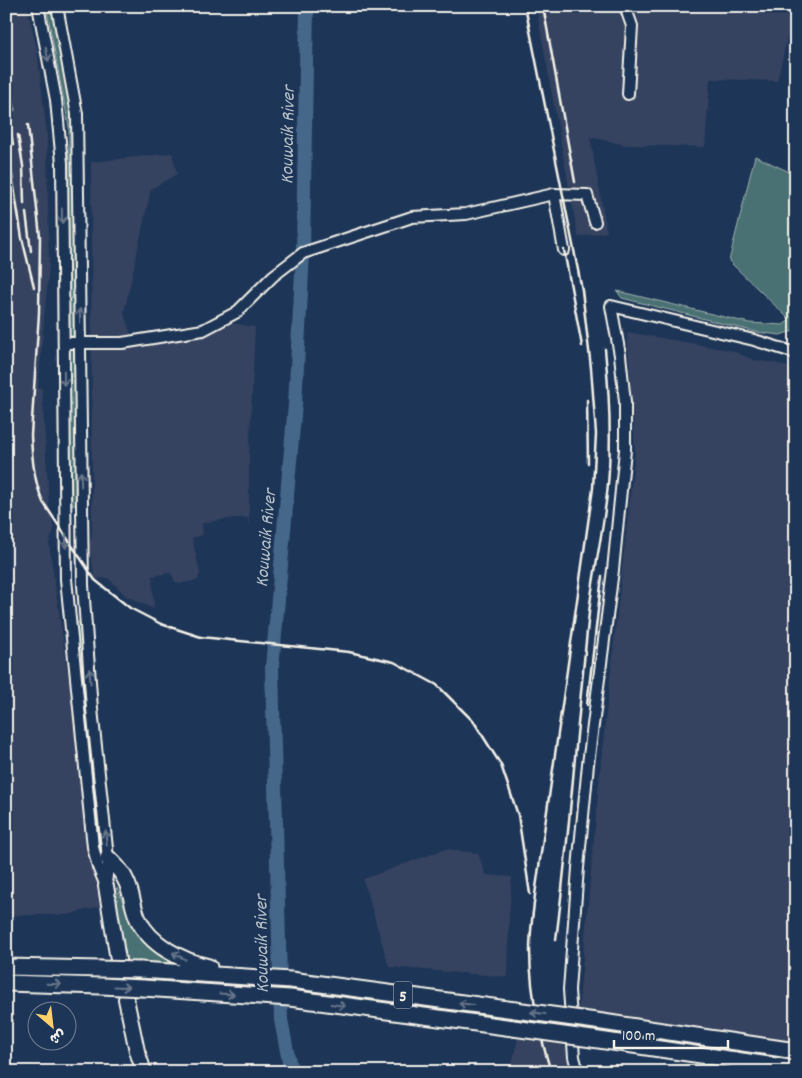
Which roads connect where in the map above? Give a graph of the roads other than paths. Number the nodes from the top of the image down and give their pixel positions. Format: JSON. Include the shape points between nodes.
{"nodes":[{"id":1,"x":38,"y":6,"type":"edge"},
{"id":2,"x":57,"y":6,"type":"edge"},
{"id":3,"x":625,"y":6,"type":"edge"},
{"id":4,"x":628,"y":94,"type":"dead end"},
{"id":5,"x":554,"y":194,"type":"junction"},
{"id":6,"x":595,"y":222,"type":"dead end"},
{"id":7,"x":564,"y":250,"type":"dead end"},
{"id":8,"x":64,"y":343,"type":"junction"},
{"id":9,"x":80,"y":343,"type":"junction"},
{"id":10,"x":796,"y":353,"type":"edge"},
{"id":11,"x":108,"y":858,"type":"junction"},
{"id":12,"x":106,"y":886,"type":"junction"},
{"id":13,"x":118,"y":960,"type":"dead end"},
{"id":14,"x":6,"y":967,"type":"edge"},
{"id":15,"x":259,"y":978,"type":"junction"},
{"id":16,"x":6,"y":983,"type":"edge"},
{"id":17,"x":126,"y":999,"type":"dead end"},
{"id":18,"x":136,"y":1050,"type":"junction"},
{"id":19,"x":796,"y":1051,"type":"edge"},
{"id":20,"x":796,"y":1069,"type":"edge"},
{"id":21,"x":135,"y":1072,"type":"edge"},
{"id":22,"x":144,"y":1072,"type":"edge"},
{"id":23,"x":578,"y":1072,"type":"edge"}],
"edges":[{"from":1,"to":8,"type":"street","one_way":true,"via":[[56,100],[62,162]]},
{"from":9,"to":2,"type":"street","one_way":true,"via":[[77,114]]},
{"from":3,"to":4,"type":"street","via":[[632,26]]},
{"from":5,"to":6,"type":"street","via":[[587,195]]},
{"from":5,"to":7,"type":"street"},
{"from":5,"to":9,"type":"street","via":[[466,214],[412,217],[303,253],[273,276],[238,312],[203,330],[122,343]]},
{"from":8,"to":9,"type":"street"},
{"from":8,"to":12,"type":"street","one_way":true,"via":[[66,579],[93,847]]},
{"from":11,"to":9,"type":"street","one_way":true,"via":[[83,585]]},
{"from":10,"to":23,"type":"street","via":[[611,306],[620,354],[626,450],[588,764],[569,990]]},
{"from":11,"to":12,"type":"street"},
{"from":15,"to":11,"type":"highway","one_way":true,"via":[[192,964],[150,937],[139,920],[126,880]]},
{"from":12,"to":13,"type":"main road"},
{"from":14,"to":15,"type":"highway","number":"5","bridge":true,"via":[[140,970]]},
{"from":19,"to":15,"type":"highway","number":"5","one_way":true,"bridge":true,"via":[[596,1020]]},
{"from":16,"to":20,"type":"highway","number":"5","one_way":true,"bridge":true,"via":[[290,998]]},
{"from":17,"to":18,"type":"main road"},
{"from":18,"to":21,"type":"main road"},
{"from":18,"to":22,"type":"main road"}]}
